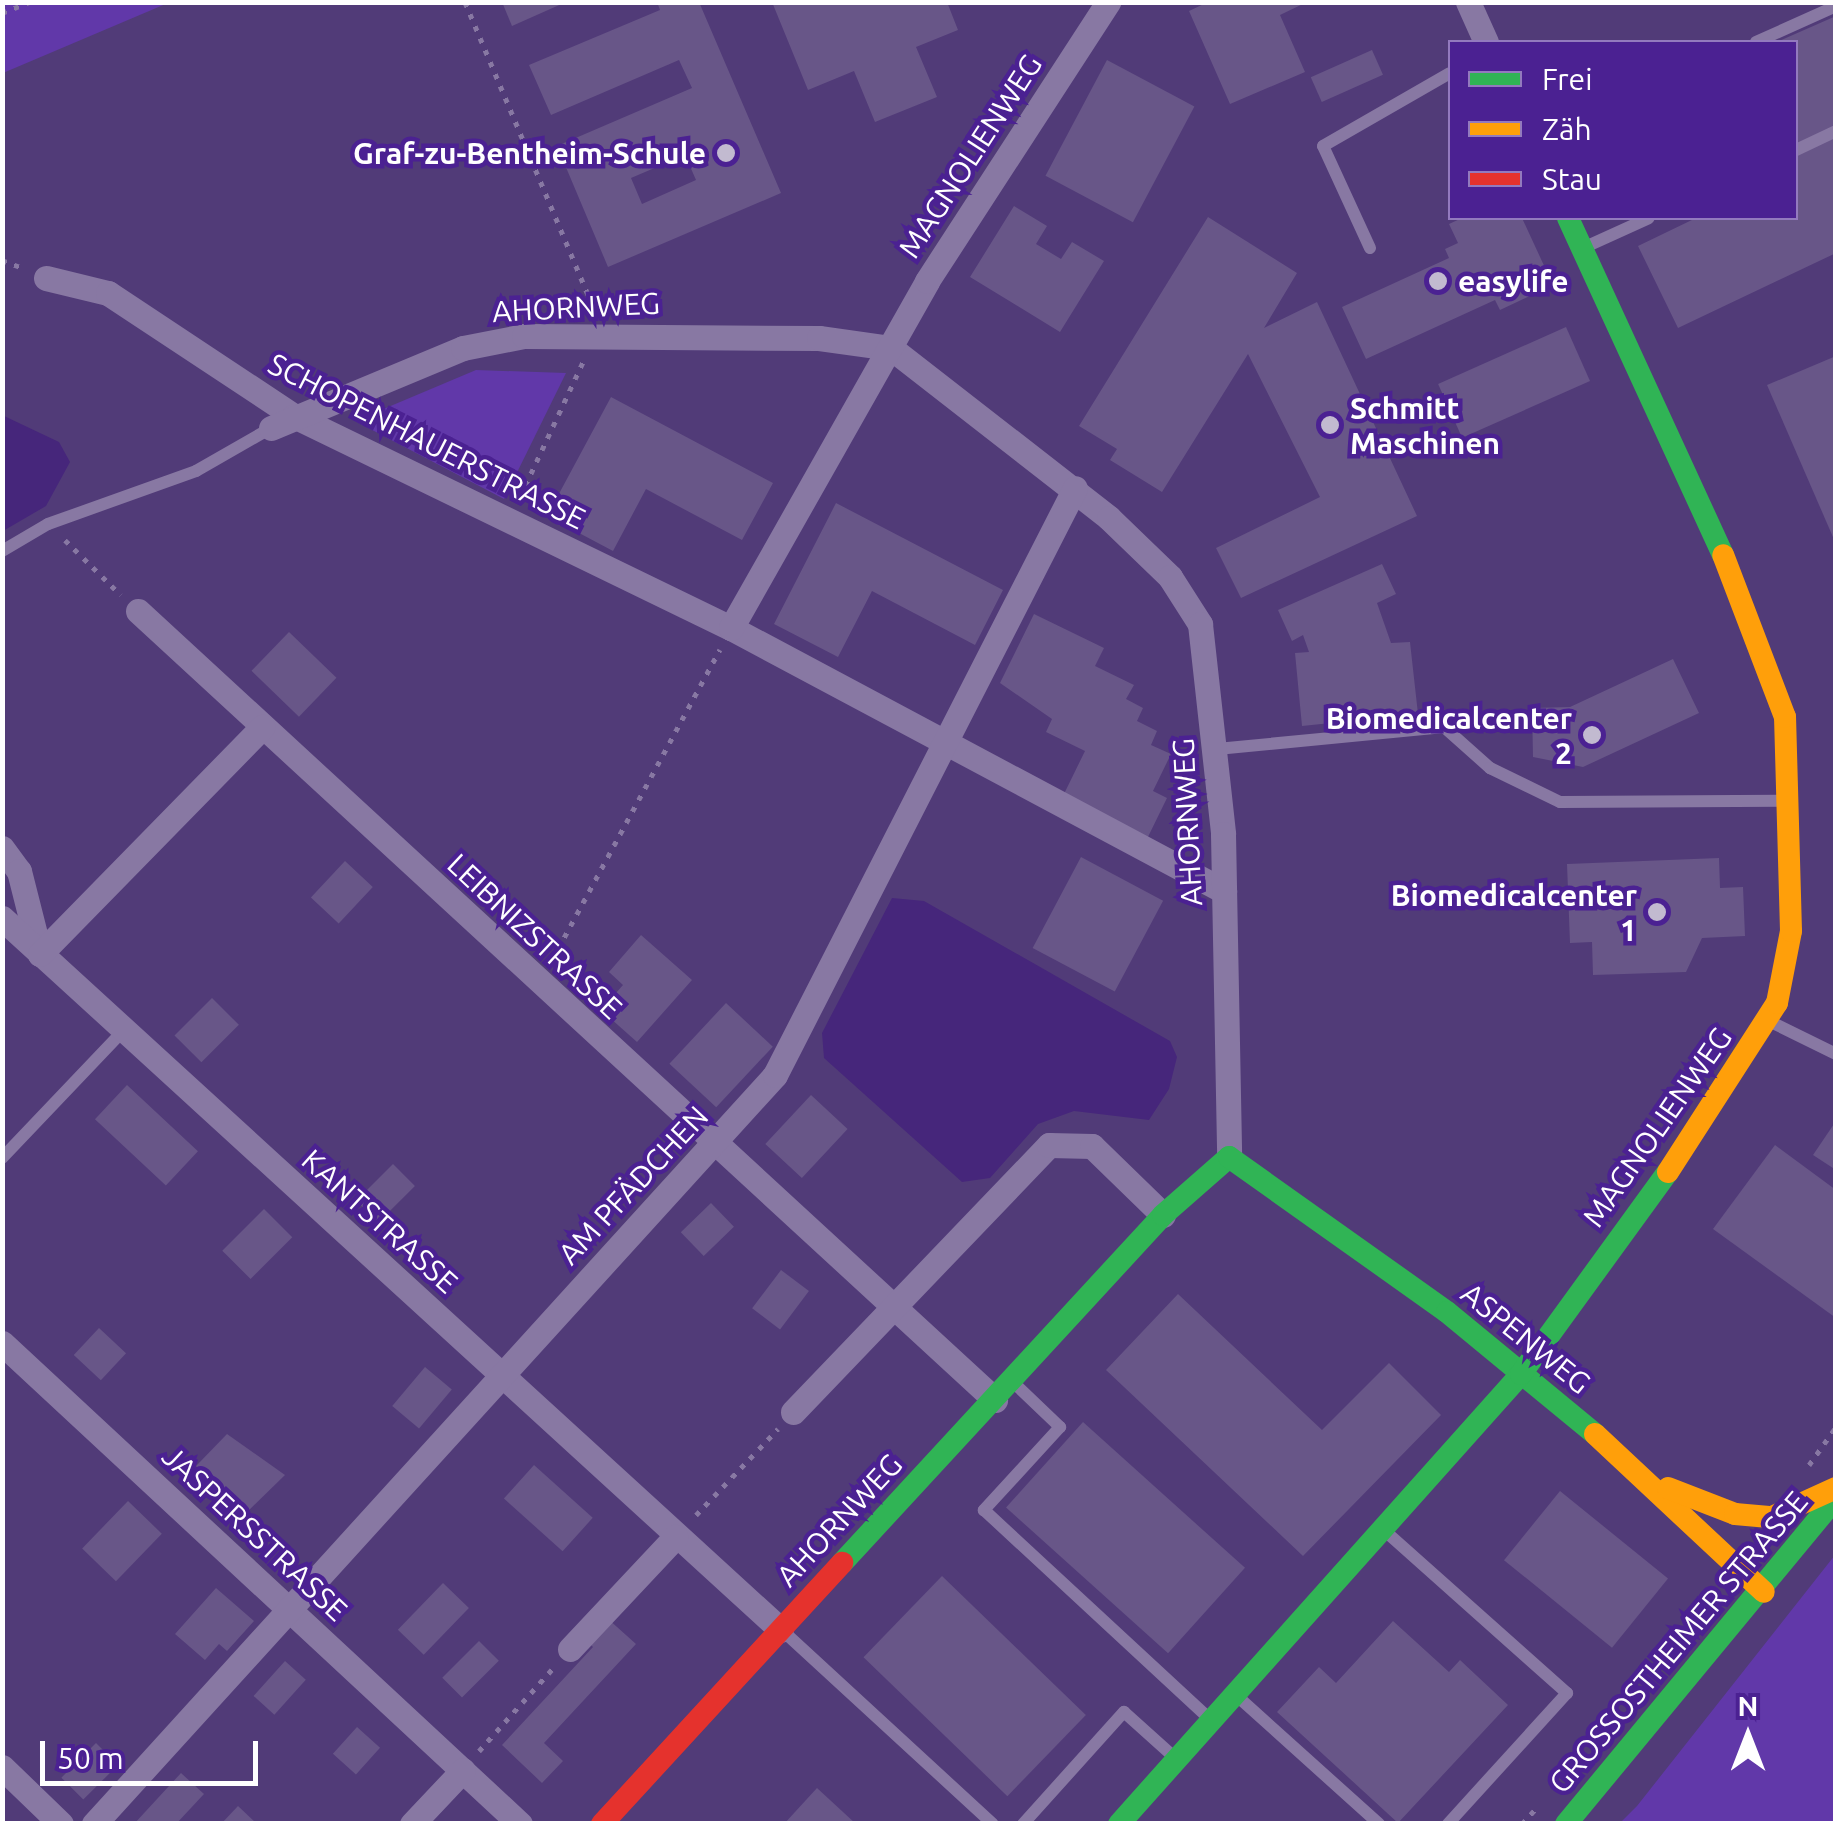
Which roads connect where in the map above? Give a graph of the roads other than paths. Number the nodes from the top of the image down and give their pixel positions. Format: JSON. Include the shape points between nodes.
{"nodes":[{"id":1,"x":1108,"y":2,"type":"edge"},
{"id":2,"x":1468,"y":2,"type":"edge"},
{"id":3,"x":1836,"y":6,"type":"edge"},
{"id":4,"x":1485,"y":40,"type":"edge"},
{"id":5,"x":1760,"y":40,"type":"edge"},
{"id":6,"x":1448,"y":73,"type":"edge"},
{"id":7,"x":1836,"y":131,"type":"edge"},
{"id":8,"x":1798,"y":149,"type":"edge"},
{"id":9,"x":1569,"y":220,"type":"edge"},
{"id":10,"x":1645,"y":220,"type":"edge"},
{"id":11,"x":1370,"y":248,"type":"dead end"},
{"id":12,"x":1583,"y":248,"type":"junction"},
{"id":13,"x":46,"y":278,"type":"dead end"},
{"id":14,"x":891,"y":348,"type":"junction"},
{"id":15,"x":294,"y":416,"type":"junction"},
{"id":16,"x":271,"y":428,"type":"joint"},
{"id":17,"x":1074,"y":488,"type":"junction"},
{"id":18,"x":2,"y":552,"type":"edge"},
{"id":19,"x":138,"y":612,"type":"road end"},
{"id":20,"x":731,"y":628,"type":"junction"},
{"id":21,"x":262,"y":727,"type":"junction"},
{"id":22,"x":943,"y":742,"type":"junction"},
{"id":23,"x":1217,"y":750,"type":"junction"},
{"id":24,"x":1787,"y":801,"type":"junction"},
{"id":25,"x":2,"y":848,"type":"edge"},
{"id":26,"x":1224,"y":891,"type":"junction"},
{"id":27,"x":4,"y":921,"type":"edge"},
{"id":28,"x":40,"y":954,"type":"junction"},
{"id":29,"x":1768,"y":1020,"type":"junction"},
{"id":30,"x":124,"y":1030,"type":"junction"},
{"id":31,"x":1836,"y":1054,"type":"edge"},
{"id":32,"x":716,"y":1148,"type":"junction"},
{"id":33,"x":1229,"y":1157,"type":"junction"},
{"id":34,"x":2,"y":1158,"type":"edge"},
{"id":35,"x":1163,"y":1214,"type":"junction"},
{"id":36,"x":888,"y":1308,"type":"junction"},
{"id":37,"x":2,"y":1343,"type":"edge"},
{"id":38,"x":499,"y":1373,"type":"junction"},
{"id":39,"x":1521,"y":1374,"type":"junction"},
{"id":40,"x":1004,"y":1391,"type":"junction"},
{"id":41,"x":794,"y":1412,"type":"road end"},
{"id":42,"x":1657,"y":1484,"type":"junction"},
{"id":43,"x":1836,"y":1488,"type":"edge"},
{"id":44,"x":1836,"y":1498,"type":"edge"},
{"id":45,"x":1385,"y":1530,"type":"junction"},
{"id":46,"x":675,"y":1537,"type":"junction"},
{"id":47,"x":1764,"y":1592,"type":"junction"},
{"id":48,"x":294,"y":1614,"type":"junction"},
{"id":49,"x":781,"y":1630,"type":"junction"},
{"id":50,"x":570,"y":1649,"type":"road end"},
{"id":51,"x":1237,"y":1696,"type":"junction"},
{"id":52,"x":1214,"y":1722,"type":"junction"},
{"id":53,"x":1178,"y":1760,"type":"junction"},
{"id":54,"x":2,"y":1767,"type":"edge"},
{"id":55,"x":463,"y":1770,"type":"junction"},
{"id":56,"x":61,"y":1824,"type":"edge"},
{"id":57,"x":94,"y":1824,"type":"edge"},
{"id":58,"x":412,"y":1824,"type":"edge"},
{"id":59,"x":520,"y":1824,"type":"edge"},
{"id":60,"x":602,"y":1824,"type":"edge"},
{"id":61,"x":993,"y":1824,"type":"edge"},
{"id":62,"x":1023,"y":1824,"type":"edge"},
{"id":63,"x":1118,"y":1824,"type":"edge"},
{"id":64,"x":1379,"y":1824,"type":"edge"},
{"id":65,"x":1448,"y":1824,"type":"edge"},
{"id":66,"x":1566,"y":1824,"type":"edge"}],
"edges":[{"from":1,"to":14,"type":"street","name":"MAGNOLIENWEG"},
{"from":2,"to":4,"type":"street"},
{"from":3,"to":5,"type":"lane"},
{"from":6,"to":11,"type":"lane","via":[[1323,146]]},
{"from":7,"to":8,"type":"lane"},
{"from":9,"to":12,"type":"street","name":"MAGNOLIENWEG"},
{"from":10,"to":12,"type":"lane"},
{"from":12,"to":24,"type":"street","name":"MAGNOLIENWEG","via":[[1760,635],[1785,717]]},
{"from":13,"to":15,"type":"street","name":"SCHOPENHAUERSTRASSE","via":[[108,292]]},
{"from":14,"to":15,"type":"street","name":"AHORNWEG","via":[[597,332],[463,348]]},
{"from":14,"to":17,"type":"street","name":"AHORNWEG"},
{"from":14,"to":20,"type":"street"},
{"from":15,"to":16,"type":"street","name":"AHORNWEG"},
{"from":15,"to":20,"type":"street","name":"SCHOPENHAUERSTRASSE"},
{"from":16,"to":18,"type":"lane","via":[[196,472],[48,524]]},
{"from":17,"to":22,"type":"street","name":"AM PFÄDCHEN"},
{"from":17,"to":23,"type":"street","name":"AHORNWEG","via":[[1170,578],[1200,624]]},
{"from":19,"to":21,"type":"street","name":"LEIBNIZSTRASSE"},
{"from":20,"to":22,"type":"street","name":"SCHOPENHAUERSTRASSE"},
{"from":21,"to":28,"type":"street"},
{"from":21,"to":32,"type":"street","name":"LEIBNIZSTRASSE"},
{"from":22,"to":26,"type":"street","name":"SCHOPENHAUERSTRASSE"},
{"from":22,"to":32,"type":"street","name":"AM PFÄDCHEN","via":[[775,1075]]},
{"from":23,"to":24,"type":"lane","via":[[1444,726],[1490,768],[1560,802]]},
{"from":23,"to":26,"type":"street","name":"AHORNWEG"},
{"from":24,"to":29,"type":"street","name":"MAGNOLIENWEG","via":[[1791,931]]},
{"from":25,"to":28,"type":"street","via":[[19,872]]},
{"from":26,"to":33,"type":"street","name":"AHORNWEG"},
{"from":27,"to":28,"type":"street","name":"KANTSTRASSE"},
{"from":28,"to":30,"type":"street","name":"KANTSTRASSE"},
{"from":29,"to":31,"type":"lane"},
{"from":29,"to":39,"type":"street","name":"MAGNOLIENWEG"},
{"from":30,"to":34,"type":"lane"},
{"from":30,"to":38,"type":"street","name":"KANTSTRASSE"},
{"from":32,"to":36,"type":"street","name":"LEIBNIZSTRASSE"},
{"from":32,"to":38,"type":"street","name":"AM PFÄDCHEN"},
{"from":33,"to":35,"type":"street","name":"AHORNWEG"},
{"from":33,"to":39,"type":"street","name":"ASPENWEG"},
{"from":35,"to":36,"type":"street","via":[[1092,1146],[1048,1144]]},
{"from":35,"to":40,"type":"street","name":"AHORNWEG"},
{"from":36,"to":40,"type":"street","name":"LEIBNIZSTRASSE"},
{"from":36,"to":41,"type":"street"},
{"from":37,"to":48,"type":"street","name":"JASPERSSTRASSE"},
{"from":38,"to":46,"type":"street","name":"KANTSTRASSE"},
{"from":38,"to":48,"type":"street","name":"AM PFÄDCHEN"},
{"from":39,"to":42,"type":"street","name":"ASPENWEG"},
{"from":39,"to":45,"type":"street","name":"MAGNOLIENWEG"},
{"from":40,"to":49,"type":"street","name":"AHORNWEG"},
{"from":40,"to":52,"type":"lane","via":[[1060,1426],[984,1510]]},
{"from":42,"to":43,"type":"street","via":[[1736,1514],[1772,1518]]},
{"from":42,"to":47,"type":"street","name":"ASPENWEG"},
{"from":44,"to":47,"type":"street","name":"GROSSOSTHEIMER STRASSE"},
{"from":45,"to":51,"type":"street","name":"MAGNOLIENWEG"},
{"from":45,"to":65,"type":"lane","via":[[1566,1693]]},
{"from":46,"to":49,"type":"street","name":"KANTSTRASSE"},
{"from":46,"to":50,"type":"street"},
{"from":47,"to":66,"type":"street","name":"GROSSOSTHEIMER STRASSE"},
{"from":48,"to":55,"type":"street","name":"JASPERSSTRASSE"},
{"from":48,"to":57,"type":"street","name":"AM PFÄDCHEN"},
{"from":49,"to":60,"type":"street","name":"AHORNWEG"},
{"from":49,"to":61,"type":"lane"},
{"from":51,"to":52,"type":"street","name":"MAGNOLIENWEG"},
{"from":51,"to":64,"type":"lane"},
{"from":52,"to":53,"type":"street","name":"MAGNOLIENWEG"},
{"from":53,"to":62,"type":"lane","via":[[1124,1712]]},
{"from":53,"to":63,"type":"street","name":"MAGNOLIENWEG"},
{"from":54,"to":56,"type":"street"},
{"from":55,"to":58,"type":"street"},
{"from":55,"to":59,"type":"street","name":"JASPERSSTRASSE"}]}
